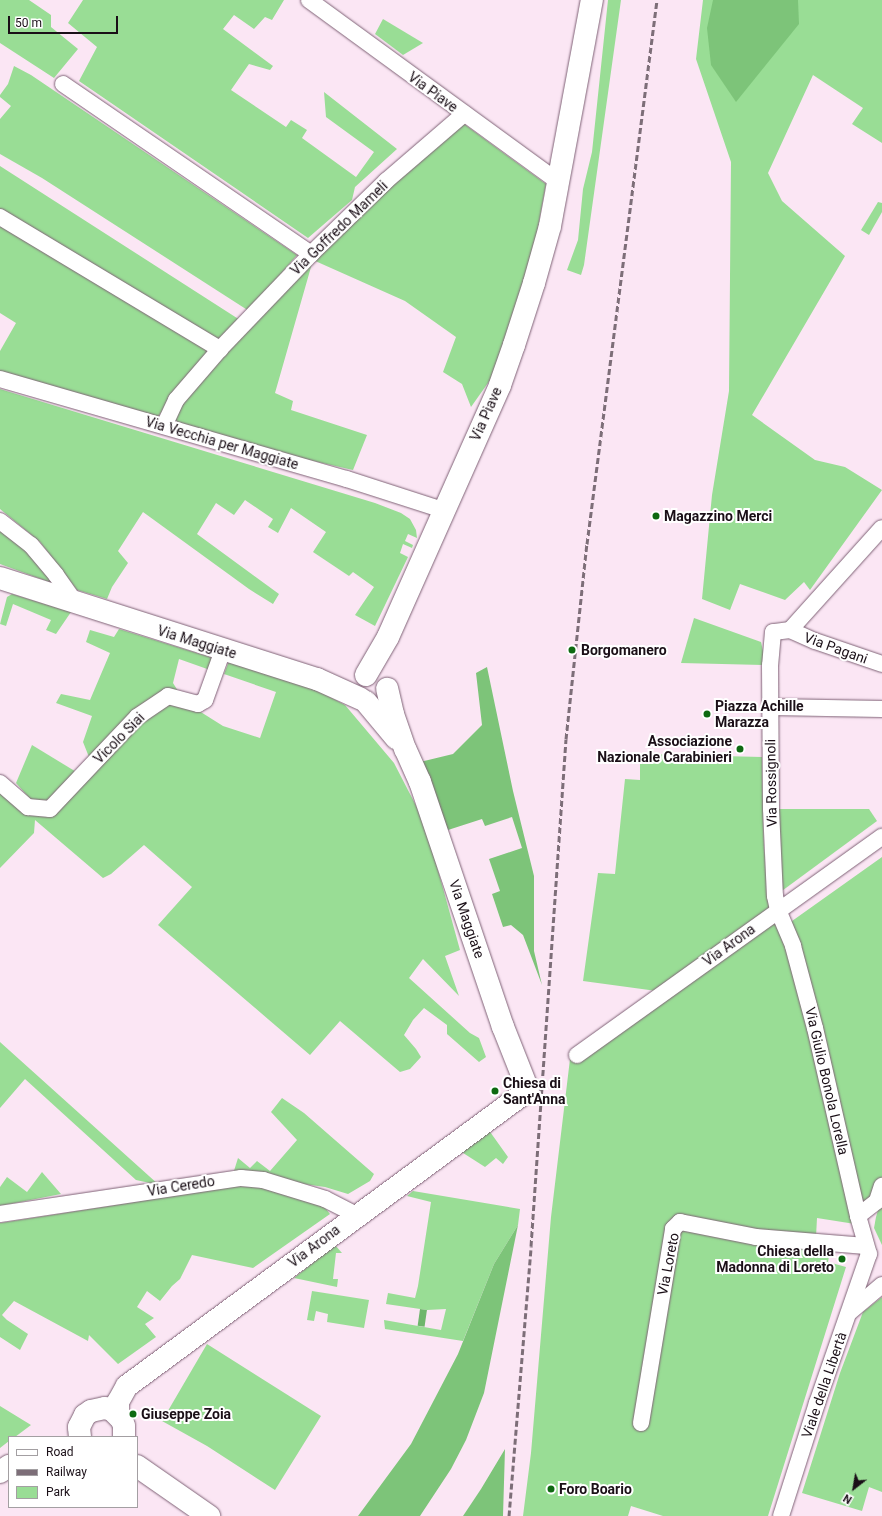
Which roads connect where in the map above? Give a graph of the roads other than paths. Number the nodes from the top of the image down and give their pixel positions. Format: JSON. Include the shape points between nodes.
{"nodes":[{"id":1,"x":309,"y":0,"type":"edge"},
{"id":2,"x":592,"y":0,"type":"edge"},
{"id":3,"x":63,"y":84,"type":"dead end"},
{"id":4,"x":464,"y":114,"type":"junction"},
{"id":5,"x":559,"y":182,"type":"junction"},
{"id":6,"x":0,"y":217,"type":"edge"},
{"id":7,"x":311,"y":254,"type":"junction"},
{"id":8,"x":220,"y":349,"type":"junction"},
{"id":9,"x":0,"y":379,"type":"edge"},
{"id":10,"x":164,"y":426,"type":"junction"},
{"id":11,"x":443,"y":510,"type":"junction"},
{"id":12,"x":0,"y":521,"type":"edge"},
{"id":13,"x":882,"y":528,"type":"edge"},
{"id":14,"x":0,"y":578,"type":"edge"},
{"id":15,"x":76,"y":604,"type":"junction"},
{"id":16,"x":790,"y":630,"type":"junction"},
{"id":17,"x":223,"y":650,"type":"junction"},
{"id":18,"x":882,"y":664,"type":"edge"},
{"id":19,"x":371,"y":687,"type":"junction"},
{"id":20,"x":771,"y":707,"type":"junction"},
{"id":21,"x":882,"y":709,"type":"edge"},
{"id":22,"x":0,"y":783,"type":"edge"},
{"id":23,"x":882,"y":837,"type":"edge"},
{"id":24,"x":778,"y":910,"type":"junction"},
{"id":25,"x":577,"y":1055,"type":"dead end"},
{"id":26,"x":528,"y":1090,"type":"joint"},
{"id":27,"x":882,"y":1186,"type":"edge"},
{"id":28,"x":0,"y":1214,"type":"edge"},
{"id":29,"x":356,"y":1215,"type":"junction"},
{"id":30,"x":858,"y":1216,"type":"junction"},
{"id":31,"x":872,"y":1253,"type":"edge"},
{"id":32,"x":882,"y":1285,"type":"edge"},
{"id":33,"x":850,"y":1312,"type":"junction"},
{"id":34,"x":118,"y":1414,"type":"junction"},
{"id":35,"x":641,"y":1423,"type":"dead end"},
{"id":36,"x":80,"y":1436,"type":"edge"},
{"id":37,"x":124,"y":1436,"type":"edge"},
{"id":38,"x":138,"y":1467,"type":"edge"},
{"id":39,"x":209,"y":1516,"type":"edge"},
{"id":40,"x":782,"y":1516,"type":"edge"}],
"edges":[{"from":1,"to":4,"type":"street","name":"Via Piave"},
{"from":2,"to":5,"type":"main road","name":"Via Piave"},
{"from":3,"to":7,"type":"street"},
{"from":4,"to":5,"type":"street","name":"Via Piave"},
{"from":4,"to":7,"type":"street","name":"Via Goffredo Mameli","via":[[386,182]]},
{"from":5,"to":11,"type":"main road","name":"Via Piave","via":[[534,283],[500,385]]},
{"from":6,"to":8,"type":"street"},
{"from":7,"to":8,"type":"street","name":"Via Goffredo Mameli"},
{"from":8,"to":10,"type":"street","name":"Via Goffredo Mameli","via":[[176,400]]},
{"from":9,"to":10,"type":"street","name":"Via Vecchia per Maggiate"},
{"from":10,"to":11,"type":"street","name":"Via Vecchia per Maggiate","via":[[347,479]]},
{"from":11,"to":19,"type":"main road","name":"Via Piave","via":[[388,637]]},
{"from":12,"to":15,"type":"street","via":[[31,545]]},
{"from":13,"to":16,"type":"street"},
{"from":14,"to":15,"type":"main road","name":"Via Maggiate"},
{"from":15,"to":17,"type":"main road","name":"Via Maggiate"},
{"from":16,"to":18,"type":"street","name":"Via Pagani"},
{"from":16,"to":20,"type":"street","name":"Via Rossignoli","via":[[773,632],[770,665]]},
{"from":17,"to":19,"type":"main road","name":"Via Maggiate","via":[[317,679]]},
{"from":17,"to":22,"type":"street","name":"Vicolo Siai","via":[[205,700],[198,704],[168,696],[137,717],[50,809],[28,806]]},
{"from":19,"to":26,"type":"main road","name":"Via Maggiate","via":[[420,782],[503,1027]]},
{"from":20,"to":21,"type":"street"},
{"from":20,"to":24,"type":"street","name":"Via Rossignoli","via":[[771,809],[775,896]]},
{"from":23,"to":24,"type":"street","name":"Via Arona"},
{"from":24,"to":25,"type":"street","name":"Via Arona"},
{"from":24,"to":30,"type":"street","name":"Via Giulio Bonola Lorella","via":[[793,946],[815,1028]]},
{"from":26,"to":29,"type":"main road","name":"Via Arona"},
{"from":27,"to":30,"type":"street","via":[[877,1201]]},
{"from":28,"to":29,"type":"street","name":"Via Ceredo","via":[[241,1178],[263,1180],[325,1199]]},
{"from":29,"to":34,"type":"main road","name":"Via Arona","via":[[127,1386],[118,1402]]},
{"from":30,"to":31,"type":"street","name":"Via Giulio Bonola Lorella"},
{"from":31,"to":33,"type":"street","name":"Viale della Libertà"},
{"from":31,"to":35,"type":"street","name":"Via Loreto","via":[[756,1237],[680,1222],[673,1229]]},
{"from":32,"to":33,"type":"street"},
{"from":33,"to":40,"type":"street","name":"Viale della Libertà","via":[[817,1403]]},
{"from":34,"to":36,"type":"main road","via":[[105,1408],[91,1411],[81,1421]]},
{"from":34,"to":37,"type":"main road","via":[[124,1426]]},
{"from":38,"to":39,"type":"main road"}]}
